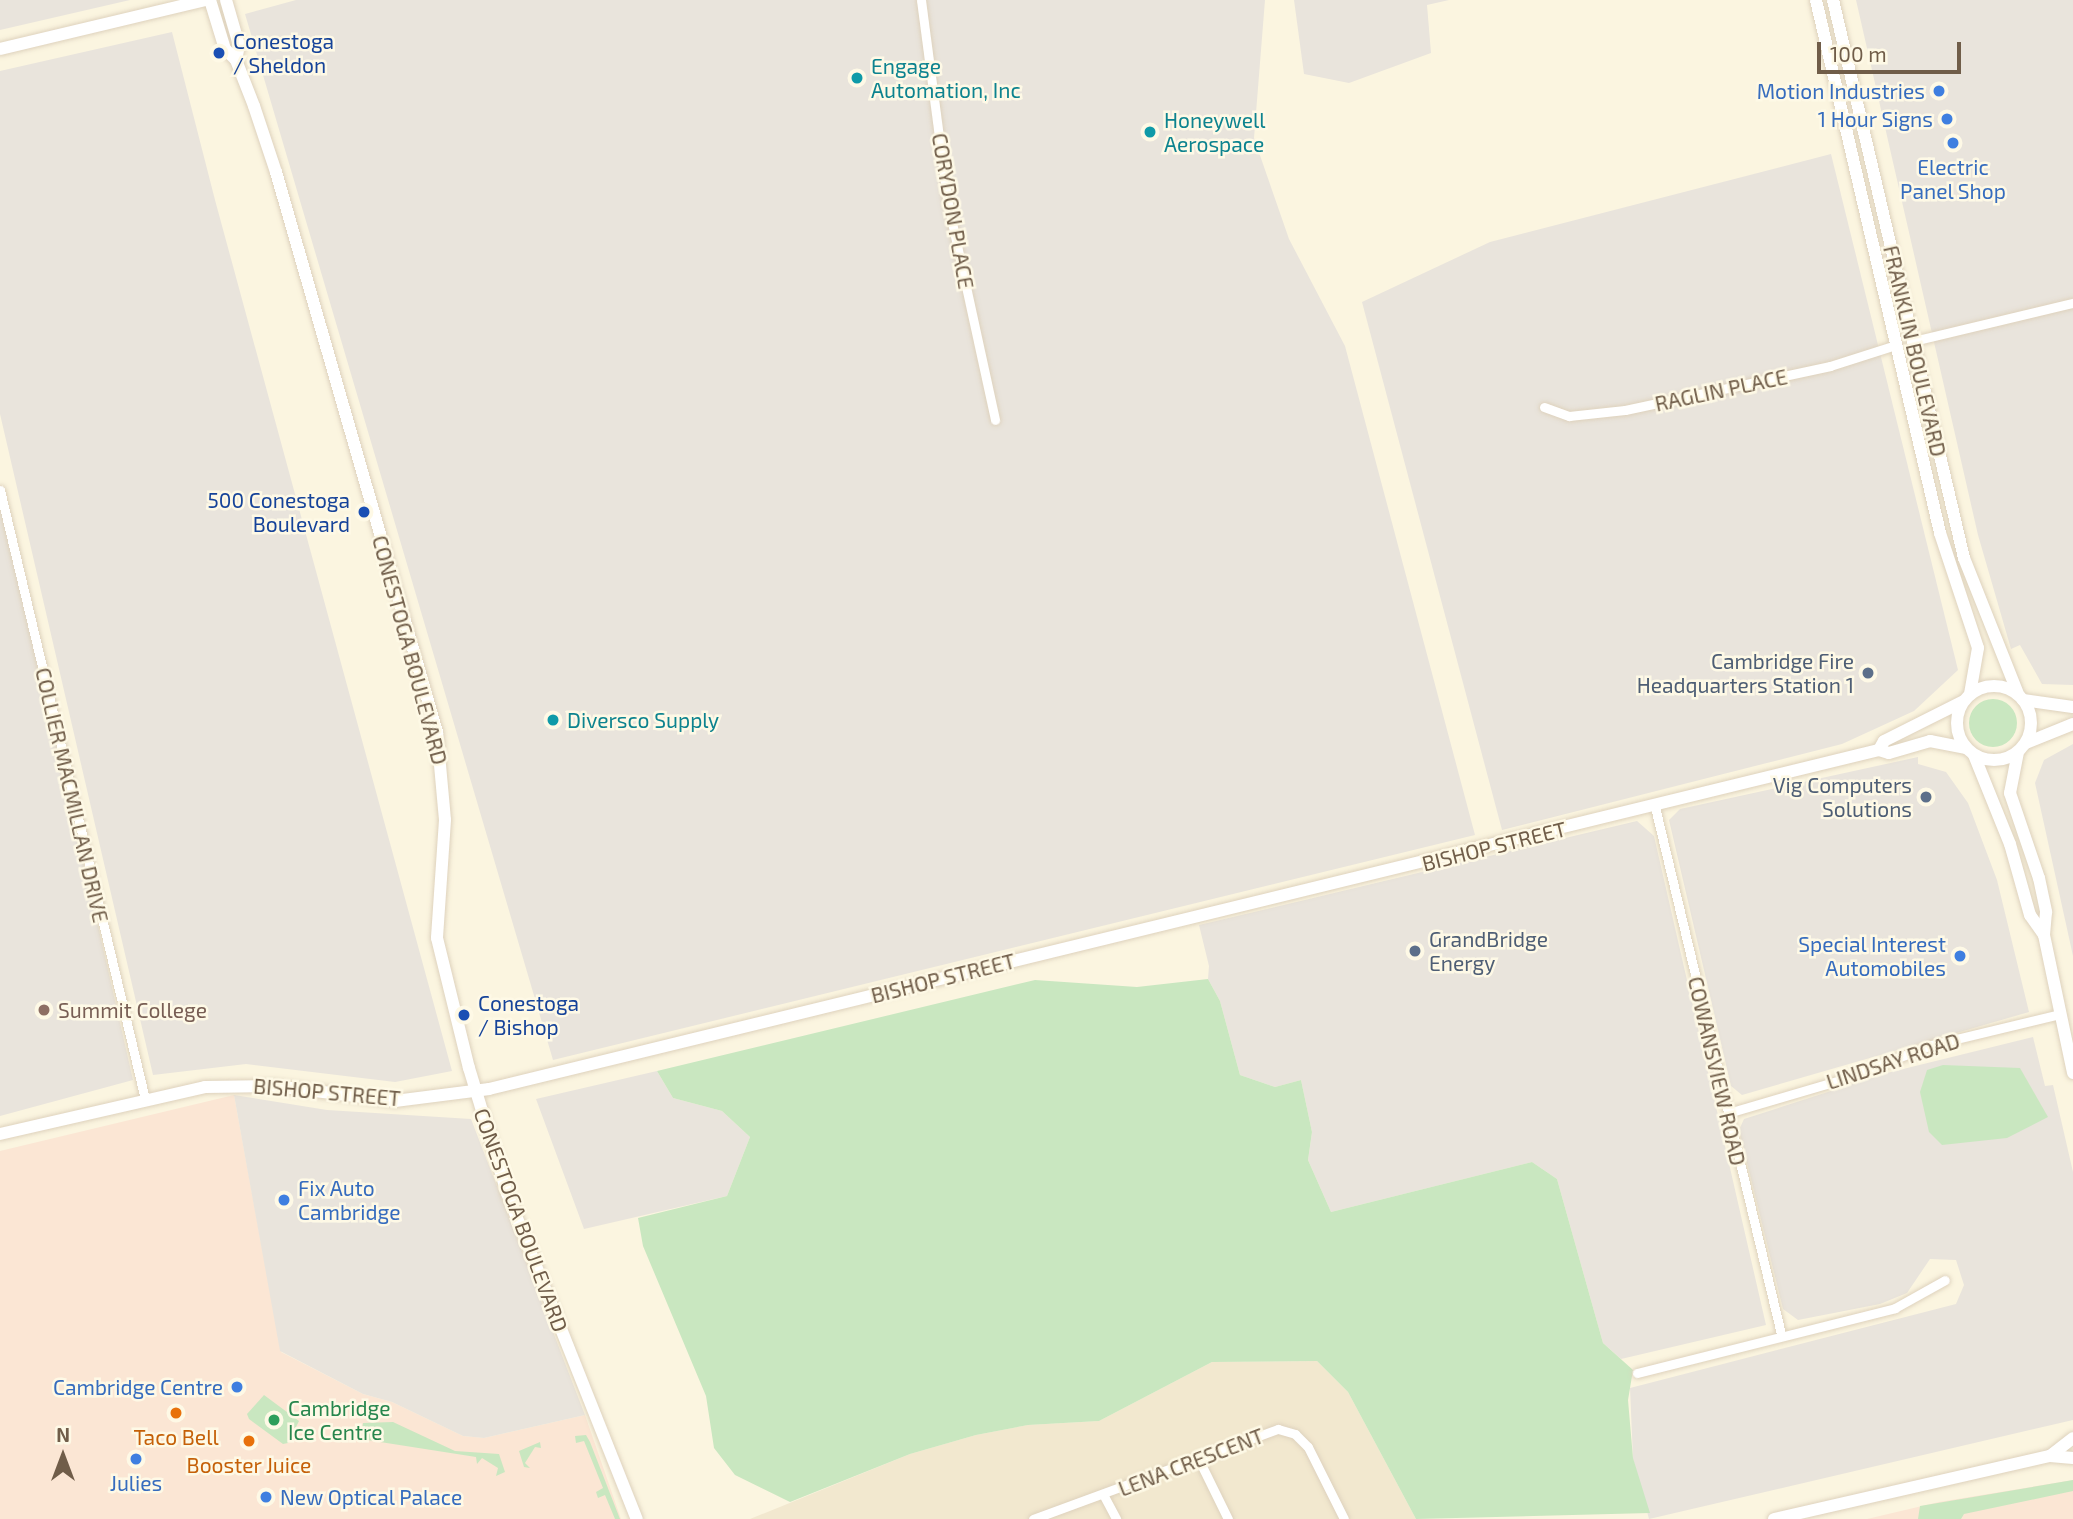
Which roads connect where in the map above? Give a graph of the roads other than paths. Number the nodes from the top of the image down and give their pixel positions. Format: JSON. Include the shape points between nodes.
{"nodes":[{"id":1,"x":208,"y":0,"type":"edge"},
{"id":2,"x":226,"y":0,"type":"edge"},
{"id":3,"x":921,"y":0,"type":"edge"},
{"id":4,"x":1816,"y":0,"type":"edge"},
{"id":5,"x":1833,"y":0,"type":"edge"},
{"id":6,"x":0,"y":49,"type":"edge"},
{"id":7,"x":236,"y":60,"type":"junction"},
{"id":8,"x":2073,"y":303,"type":"edge"},
{"id":9,"x":1913,"y":341,"type":"junction"},
{"id":10,"x":1896,"y":345,"type":"junction"},
{"id":11,"x":1544,"y":407,"type":"dead end"},
{"id":12,"x":995,"y":420,"type":"dead end"},
{"id":13,"x":0,"y":490,"type":"edge"},
{"id":14,"x":2020,"y":697,"type":"junction"},
{"id":15,"x":1967,"y":698,"type":"junction"},
{"id":16,"x":2073,"y":707,"type":"edge"},
{"id":17,"x":2073,"y":724,"type":"edge"},
{"id":18,"x":2022,"y":748,"type":"junction"},
{"id":19,"x":1879,"y":750,"type":"junction"},
{"id":20,"x":1970,"y":752,"type":"junction"},
{"id":21,"x":1655,"y":807,"type":"junction"},
{"id":22,"x":2044,"y":935,"type":"junction"},
{"id":23,"x":2060,"y":1014,"type":"junction"},
{"id":24,"x":2073,"y":1073,"type":"edge"},
{"id":25,"x":475,"y":1091,"type":"junction"},
{"id":26,"x":145,"y":1099,"type":"junction"},
{"id":27,"x":1728,"y":1113,"type":"junction"},
{"id":28,"x":0,"y":1134,"type":"edge"},
{"id":29,"x":1945,"y":1280,"type":"dead end"},
{"id":30,"x":1781,"y":1335,"type":"junction"},
{"id":31,"x":1637,"y":1373,"type":"dead end"},
{"id":32,"x":2073,"y":1438,"type":"edge"},
{"id":33,"x":2050,"y":1456,"type":"junction"},
{"id":34,"x":1198,"y":1458,"type":"junction"},
{"id":35,"x":2073,"y":1458,"type":"edge"},
{"id":36,"x":1104,"y":1496,"type":"junction"},
{"id":37,"x":637,"y":1519,"type":"edge"},
{"id":38,"x":1033,"y":1519,"type":"edge"},
{"id":39,"x":1116,"y":1519,"type":"edge"},
{"id":40,"x":1228,"y":1519,"type":"edge"},
{"id":41,"x":1343,"y":1519,"type":"edge"},
{"id":42,"x":1774,"y":1519,"type":"edge"}],
"edges":[{"from":1,"to":6,"type":"main road"},
{"from":1,"to":7,"type":"main road","name":"CONESTOGA BOULEVARD","via":[[225,49]]},
{"from":2,"to":7,"type":"main road","name":"CONESTOGA BOULEVARD","via":[[239,45]]},
{"from":3,"to":12,"type":"street","name":"CORYDON PLACE","via":[[948,204]]},
{"from":4,"to":10,"type":"main road","name":"FRANKLIN BOULEVARD"},
{"from":5,"to":9,"type":"main road","name":"FRANKLIN BOULEVARD"},
{"from":7,"to":25,"type":"main road","name":"CONESTOGA BOULEVARD","via":[[276,172],[437,733],[445,783],[437,938]]},
{"from":8,"to":9,"type":"street"},
{"from":9,"to":14,"type":"main road","name":"FRANKLIN BOULEVARD","via":[[1968,570]]},
{"from":10,"to":11,"type":"street","name":"RAGLIN PLACE","via":[[1820,369],[1625,410],[1569,415]]},
{"from":10,"to":15,"type":"main road","name":"FRANKLIN BOULEVARD","via":[[1951,577],[1978,648]]},
{"from":13,"to":26,"type":"street","name":"COLLIER MACMILLAN DRIVE"},
{"from":14,"to":15,"type":"main road","via":[[1994,686]]},
{"from":14,"to":16,"type":"main road"},
{"from":14,"to":18,"type":"main road","via":[[2030,713]]},
{"from":15,"to":19,"type":"main road","name":"BISHOP STREET","via":[[1884,741]]},
{"from":15,"to":20,"type":"main road","via":[[1956,725]]},
{"from":17,"to":18,"type":"main road"},
{"from":18,"to":20,"type":"main road","via":[[1996,761]]},
{"from":18,"to":22,"type":"main road","via":[[2010,793],[2039,878],[2046,912]]},
{"from":19,"to":20,"type":"main road","name":"BISHOP STREET","via":[[1889,753],[1930,741]]},
{"from":19,"to":21,"type":"main road","name":"BISHOP STREET"},
{"from":20,"to":22,"type":"main road","via":[[2010,844],[2029,915]]},
{"from":21,"to":25,"type":"main road","name":"BISHOP STREET"},
{"from":21,"to":27,"type":"street","name":"COWANSVIEW ROAD"},
{"from":22,"to":23,"type":"main road"},
{"from":23,"to":24,"type":"main road"},
{"from":23,"to":27,"type":"street","name":"LINDSAY ROAD","via":[[1931,1045],[1840,1080]]},
{"from":25,"to":26,"type":"main road","name":"BISHOP STREET","via":[[395,1101],[251,1084]]},
{"from":25,"to":37,"type":"main road","name":"CONESTOGA BOULEVARD","via":[[518,1221]]},
{"from":26,"to":28,"type":"main road","name":"BISHOP STREET"},
{"from":27,"to":30,"type":"street","name":"COWANSVIEW ROAD"},
{"from":29,"to":30,"type":"street","via":[[1895,1308]]},
{"from":30,"to":31,"type":"street"},
{"from":32,"to":33,"type":"main road"},
{"from":33,"to":35,"type":"main road"},
{"from":33,"to":42,"type":"main road"},
{"from":34,"to":36,"type":"street","name":"LENA CRESCENT"},
{"from":34,"to":40,"type":"street"},
{"from":34,"to":41,"type":"street","name":"LENA CRESCENT","via":[[1267,1430],[1295,1434],[1308,1447]]},
{"from":36,"to":38,"type":"street","name":"LENA CRESCENT"},
{"from":36,"to":39,"type":"street"}]}
